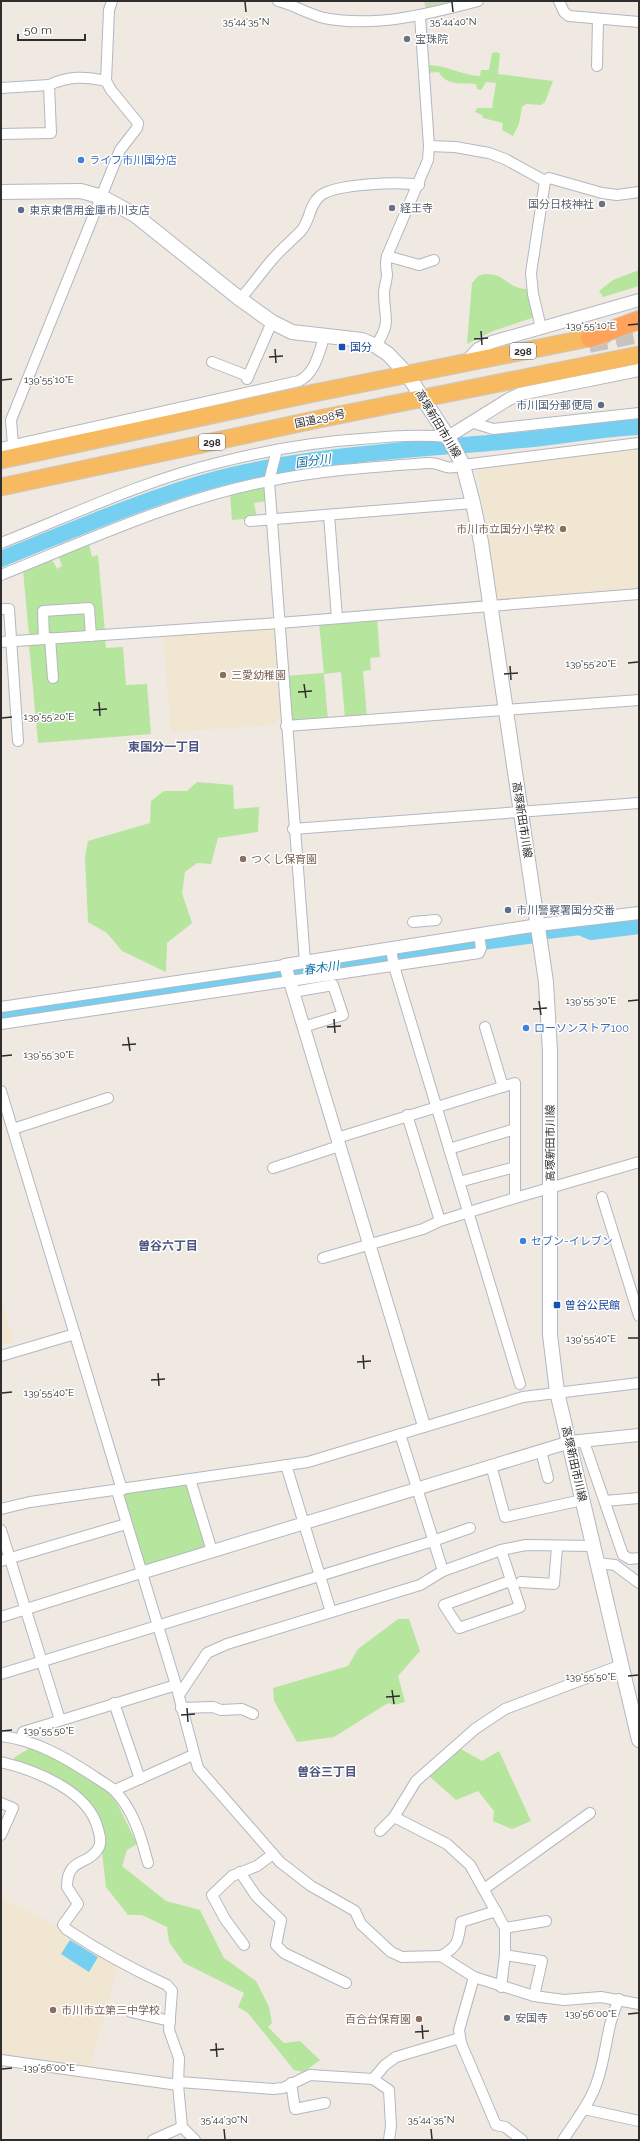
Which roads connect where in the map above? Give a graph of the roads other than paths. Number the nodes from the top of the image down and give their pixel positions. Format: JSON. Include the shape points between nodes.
{"nodes":[{"id":1,"x":112,"y":1,"type":"edge"},
{"id":2,"x":278,"y":1,"type":"edge"},
{"id":3,"x":478,"y":1,"type":"edge"},
{"id":4,"x":559,"y":1,"type":"edge"},
{"id":5,"x":420,"y":16,"type":"junction"},
{"id":6,"x":598,"y":20,"type":"junction"},
{"id":7,"x":639,"y":22,"type":"edge"},
{"id":8,"x":597,"y":66,"type":"dead end"},
{"id":9,"x":106,"y":81,"type":"junction"},
{"id":10,"x":49,"y":85,"type":"junction"},
{"id":11,"x":1,"y":88,"type":"edge"},
{"id":12,"x":1,"y":134,"type":"edge"},
{"id":13,"x":429,"y":146,"type":"junction"},
{"id":14,"x":545,"y":181,"type":"junction"},
{"id":15,"x":419,"y":185,"type":"junction"},
{"id":16,"x":1,"y":192,"type":"edge"},
{"id":17,"x":639,"y":192,"type":"edge"},
{"id":18,"x":102,"y":197,"type":"junction"},
{"id":19,"x":387,"y":256,"type":"junction"},
{"id":20,"x":434,"y":260,"type":"dead end"},
{"id":21,"x":240,"y":299,"type":"junction"},
{"id":22,"x":639,"y":300,"type":"edge"},
{"id":23,"x":639,"y":320,"type":"edge"},
{"id":24,"x":272,"y":322,"type":"junction"},
{"id":25,"x":541,"y":328,"type":"junction"},
{"id":26,"x":639,"y":328,"type":"edge"},
{"id":27,"x":325,"y":335,"type":"junction"},
{"id":28,"x":590,"y":338,"type":"junction"},
{"id":29,"x":376,"y":346,"type":"junction"},
{"id":30,"x":639,"y":355,"type":"edge"},
{"id":31,"x":212,"y":362,"type":"dead end"},
{"id":32,"x":465,"y":362,"type":"junction"},
{"id":33,"x":639,"y":370,"type":"edge"},
{"id":34,"x":408,"y":374,"type":"junction"},
{"id":35,"x":424,"y":399,"type":"junction"},
{"id":36,"x":639,"y":413,"type":"edge"},
{"id":37,"x":471,"y":422,"type":"junction"},
{"id":38,"x":448,"y":437,"type":"junction"},
{"id":39,"x":639,"y":444,"type":"edge"},
{"id":40,"x":13,"y":445,"type":"junction"},
{"id":41,"x":1,"y":448,"type":"edge"},
{"id":42,"x":277,"y":452,"type":"junction"},
{"id":43,"x":1,"y":460,"type":"edge"},
{"id":44,"x":460,"y":461,"type":"junction"},
{"id":45,"x":269,"y":478,"type":"junction"},
{"id":46,"x":1,"y":487,"type":"edge"},
{"id":47,"x":473,"y":503,"type":"junction"},
{"id":48,"x":329,"y":515,"type":"junction"},
{"id":49,"x":272,"y":520,"type":"junction"},
{"id":50,"x":250,"y":521,"type":"dead end"},
{"id":51,"x":1,"y":543,"type":"edge"},
{"id":52,"x":1,"y":575,"type":"edge"},
{"id":53,"x":639,"y":594,"type":"edge"},
{"id":54,"x":490,"y":606,"type":"junction"},
{"id":55,"x":1,"y":609,"type":"edge"},
{"id":56,"x":337,"y":618,"type":"junction"},
{"id":57,"x":279,"y":623,"type":"junction"},
{"id":58,"x":91,"y":636,"type":"junction"},
{"id":59,"x":47,"y":639,"type":"junction"},
{"id":60,"x":12,"y":641,"type":"junction"},
{"id":61,"x":1,"y":642,"type":"edge"},
{"id":62,"x":53,"y":678,"type":"dead end"},
{"id":63,"x":639,"y":700,"type":"edge"},
{"id":64,"x":505,"y":710,"type":"junction"},
{"id":65,"x":286,"y":726,"type":"junction"},
{"id":66,"x":18,"y":741,"type":"dead end"},
{"id":67,"x":639,"y":803,"type":"edge"},
{"id":68,"x":521,"y":812,"type":"junction"},
{"id":69,"x":294,"y":829,"type":"junction"},
{"id":70,"x":639,"y":913,"type":"edge"},
{"id":71,"x":436,"y":920,"type":"dead end"},
{"id":72,"x":413,"y":922,"type":"dead end"},
{"id":73,"x":539,"y":931,"type":"junction"},
{"id":74,"x":480,"y":940,"type":"junction"},
{"id":75,"x":392,"y":950,"type":"junction"},
{"id":76,"x":304,"y":962,"type":"junction"},
{"id":77,"x":394,"y":965,"type":"junction"},
{"id":78,"x":288,"y":977,"type":"junction"},
{"id":79,"x":1,"y":1007,"type":"edge"},
{"id":80,"x":1,"y":1024,"type":"edge"},
{"id":81,"x":303,"y":1027,"type":"junction"},
{"id":82,"x":485,"y":1027,"type":"dead end"},
{"id":83,"x":503,"y":1087,"type":"junction"},
{"id":84,"x":1,"y":1091,"type":"edge"},
{"id":85,"x":108,"y":1098,"type":"dead end"},
{"id":86,"x":436,"y":1106,"type":"junction"},
{"id":87,"x":407,"y":1115,"type":"junction"},
{"id":88,"x":13,"y":1129,"type":"junction"},
{"id":89,"x":515,"y":1129,"type":"junction"},
{"id":90,"x":338,"y":1142,"type":"junction"},
{"id":91,"x":449,"y":1149,"type":"junction"},
{"id":92,"x":639,"y":1162,"type":"edge"},
{"id":93,"x":515,"y":1167,"type":"junction"},
{"id":94,"x":273,"y":1168,"type":"dead end"},
{"id":95,"x":459,"y":1182,"type":"junction"},
{"id":96,"x":550,"y":1188,"type":"junction"},
{"id":97,"x":602,"y":1196,"type":"dead end"},
{"id":98,"x":515,"y":1198,"type":"junction"},
{"id":99,"x":468,"y":1212,"type":"junction"},
{"id":100,"x":440,"y":1221,"type":"junction"},
{"id":101,"x":369,"y":1244,"type":"junction"},
{"id":102,"x":323,"y":1258,"type":"dead end"},
{"id":103,"x":639,"y":1316,"type":"edge"},
{"id":104,"x":75,"y":1334,"type":"junction"},
{"id":105,"x":1,"y":1356,"type":"edge"},
{"id":106,"x":639,"y":1382,"type":"edge"},
{"id":107,"x":520,"y":1384,"type":"dead end"},
{"id":108,"x":557,"y":1392,"type":"junction"},
{"id":109,"x":424,"y":1426,"type":"junction"},
{"id":110,"x":400,"y":1434,"type":"junction"},
{"id":111,"x":639,"y":1435,"type":"edge"},
{"id":112,"x":577,"y":1442,"type":"junction"},
{"id":113,"x":541,"y":1451,"type":"junction"},
{"id":114,"x":286,"y":1465,"type":"junction"},
{"id":115,"x":491,"y":1465,"type":"junction"},
{"id":116,"x":548,"y":1478,"type":"dead end"},
{"id":117,"x":190,"y":1479,"type":"junction"},
{"id":118,"x":417,"y":1488,"type":"junction"},
{"id":119,"x":119,"y":1490,"type":"junction"},
{"id":120,"x":639,"y":1498,"type":"edge"},
{"id":121,"x":582,"y":1500,"type":"junction"},
{"id":122,"x":606,"y":1501,"type":"junction"},
{"id":123,"x":1,"y":1509,"type":"edge"},
{"id":124,"x":304,"y":1523,"type":"junction"},
{"id":125,"x":126,"y":1524,"type":"junction"},
{"id":126,"x":470,"y":1528,"type":"dead end"},
{"id":127,"x":1,"y":1530,"type":"edge"},
{"id":128,"x":433,"y":1541,"type":"junction"},
{"id":129,"x":594,"y":1546,"type":"junction"},
{"id":130,"x":557,"y":1547,"type":"junction"},
{"id":131,"x":501,"y":1550,"type":"junction"},
{"id":132,"x":212,"y":1551,"type":"junction"},
{"id":133,"x":639,"y":1558,"type":"edge"},
{"id":134,"x":6,"y":1560,"type":"edge"},
{"id":135,"x":598,"y":1563,"type":"junction"},
{"id":136,"x":443,"y":1572,"type":"junction"},
{"id":137,"x":142,"y":1573,"type":"junction"},
{"id":138,"x":320,"y":1576,"type":"junction"},
{"id":139,"x":510,"y":1581,"type":"junction"},
{"id":140,"x":521,"y":1582,"type":"dead end"},
{"id":141,"x":639,"y":1583,"type":"edge"},
{"id":142,"x":26,"y":1609,"type":"junction"},
{"id":143,"x":331,"y":1612,"type":"junction"},
{"id":144,"x":1,"y":1617,"type":"edge"},
{"id":145,"x":158,"y":1626,"type":"junction"},
{"id":146,"x":42,"y":1661,"type":"junction"},
{"id":147,"x":621,"y":1665,"type":"junction"},
{"id":148,"x":1,"y":1674,"type":"edge"},
{"id":149,"x":176,"y":1685,"type":"junction"},
{"id":150,"x":178,"y":1695,"type":"junction"},
{"id":151,"x":634,"y":1702,"type":"edge"},
{"id":152,"x":114,"y":1703,"type":"junction"},
{"id":153,"x":181,"y":1708,"type":"junction"},
{"id":154,"x":253,"y":1714,"type":"dead end"},
{"id":155,"x":60,"y":1720,"type":"junction"},
{"id":156,"x":1,"y":1736,"type":"edge"},
{"id":157,"x":21,"y":1738,"type":"junction"},
{"id":158,"x":639,"y":1740,"type":"edge"},
{"id":159,"x":193,"y":1755,"type":"junction"},
{"id":160,"x":1,"y":1763,"type":"edge"},
{"id":161,"x":140,"y":1779,"type":"junction"},
{"id":162,"x":115,"y":1790,"type":"junction"},
{"id":163,"x":1,"y":1803,"type":"edge"},
{"id":164,"x":590,"y":1813,"type":"dead end"},
{"id":165,"x":394,"y":1817,"type":"junction"},
{"id":166,"x":380,"y":1831,"type":"dead end"},
{"id":167,"x":1,"y":1835,"type":"edge"},
{"id":168,"x":273,"y":1854,"type":"junction"},
{"id":169,"x":148,"y":1862,"type":"dead end"},
{"id":170,"x":240,"y":1872,"type":"junction"},
{"id":171,"x":484,"y":1889,"type":"junction"},
{"id":172,"x":496,"y":1911,"type":"junction"},
{"id":173,"x":546,"y":1921,"type":"dead end"},
{"id":174,"x":505,"y":1928,"type":"junction"},
{"id":175,"x":244,"y":1945,"type":"dead end"},
{"id":176,"x":505,"y":1955,"type":"junction"},
{"id":177,"x":441,"y":1956,"type":"junction"},
{"id":178,"x":474,"y":1977,"type":"junction"},
{"id":179,"x":346,"y":1983,"type":"dead end"},
{"id":180,"x":501,"y":1987,"type":"junction"},
{"id":181,"x":534,"y":1996,"type":"junction"},
{"id":182,"x":619,"y":1999,"type":"junction"},
{"id":183,"x":639,"y":2004,"type":"edge"},
{"id":184,"x":131,"y":2012,"type":"dead end"},
{"id":185,"x":170,"y":2020,"type":"junction"},
{"id":186,"x":460,"y":2038,"type":"junction"},
{"id":187,"x":1,"y":2060,"type":"edge"},
{"id":188,"x":373,"y":2079,"type":"junction"},
{"id":189,"x":178,"y":2083,"type":"junction"},
{"id":190,"x":291,"y":2083,"type":"junction"},
{"id":191,"x":325,"y":2103,"type":"dead end"},
{"id":192,"x":584,"y":2108,"type":"junction"},
{"id":193,"x":639,"y":2121,"type":"edge"},
{"id":194,"x":182,"y":2127,"type":"junction"},
{"id":195,"x":153,"y":2140,"type":"edge"},
{"id":196,"x":195,"y":2140,"type":"edge"},
{"id":197,"x":390,"y":2140,"type":"edge"},
{"id":198,"x":522,"y":2140,"type":"edge"},
{"id":199,"x":563,"y":2140,"type":"edge"}],
"edges":[{"from":1,"to":9,"type":"street","via":[[109,10]]},
{"from":2,"to":5,"type":"street","via":[[314,15],[334,19]]},
{"from":3,"to":5,"type":"street"},
{"from":4,"to":6,"type":"street","via":[[569,16]]},
{"from":5,"to":13,"type":"street"},
{"from":6,"to":7,"type":"street"},
{"from":6,"to":8,"type":"street"},
{"from":9,"to":10,"type":"street","via":[[85,76],[60,80]]},
{"from":9,"to":18,"type":"street","via":[[138,123],[120,150]]},
{"from":10,"to":11,"type":"street"},
{"from":10,"to":12,"type":"street","via":[[51,134]]},
{"from":13,"to":14,"type":"street","via":[[455,147],[489,153]]},
{"from":13,"to":15,"type":"street","via":[[428,160]]},
{"from":14,"to":17,"type":"street","via":[[549,178],[617,195]]},
{"from":14,"to":25,"type":"street","via":[[531,263],[533,294]]},
{"from":15,"to":19,"type":"street"},
{"from":15,"to":21,"type":"street","via":[[407,182],[357,186],[320,195],[301,230]]},
{"from":16,"to":18,"type":"main road","name":"高塚新田市川線","via":[[81,191]]},
{"from":18,"to":21,"type":"main road","name":"高塚新田市川線","via":[[135,215]]},
{"from":18,"to":40,"type":"street","via":[[11,420]]},
{"from":19,"to":20,"type":"street","via":[[419,265]]},
{"from":19,"to":29,"type":"street","via":[[384,291],[386,331]]},
{"from":21,"to":24,"type":"main road","name":"高塚新田市川線"},
{"from":22,"to":25,"type":"street"},
{"from":23,"to":28,"type":"highway"},
{"from":24,"to":27,"type":"main road","name":"高塚新田市川線","via":[[292,332]]},
{"from":24,"to":31,"type":"street","via":[[248,378]]},
{"from":25,"to":32,"type":"street","via":[[492,342],[478,349]]},
{"from":26,"to":28,"type":"highway","number":"298"},
{"from":27,"to":29,"type":"main road","name":"高塚新田市川線","via":[[362,340]]},
{"from":27,"to":40,"type":"street","via":[[314,366],[306,377],[299,381]]},
{"from":28,"to":32,"type":"highway","number":"298"},
{"from":29,"to":34,"type":"main road","name":"高塚新田市川線"},
{"from":30,"to":35,"type":"highway","name":"国道298号","number":"298"},
{"from":32,"to":34,"type":"highway","number":"298"},
{"from":33,"to":37,"type":"street","via":[[520,394]]},
{"from":34,"to":35,"type":"main road","name":"高塚新田市川線"},
{"from":34,"to":43,"type":"highway","number":"298"},
{"from":35,"to":38,"type":"main road","name":"高塚新田市川線"},
{"from":35,"to":46,"type":"highway","name":"国道298号","number":"298"},
{"from":36,"to":37,"type":"street","via":[[493,429]]},
{"from":37,"to":38,"type":"street"},
{"from":38,"to":42,"type":"street","via":[[379,437],[311,444]]},
{"from":38,"to":44,"type":"main road","name":"高塚新田市川線"},
{"from":39,"to":44,"type":"street"},
{"from":40,"to":41,"type":"street"},
{"from":42,"to":45,"type":"street"},
{"from":42,"to":51,"type":"street","via":[[216,463],[159,481]]},
{"from":44,"to":45,"type":"street","via":[[447,469],[432,463]]},
{"from":44,"to":47,"type":"main road","name":"高塚新田市川線"},
{"from":45,"to":49,"type":"street"},
{"from":45,"to":52,"type":"street","via":[[167,509]]},
{"from":47,"to":48,"type":"street"},
{"from":47,"to":54,"type":"main road","name":"高塚新田市川線"},
{"from":48,"to":49,"type":"street"},
{"from":48,"to":56,"type":"street"},
{"from":49,"to":50,"type":"street"},
{"from":49,"to":57,"type":"street"},
{"from":53,"to":54,"type":"street"},
{"from":54,"to":56,"type":"street"},
{"from":54,"to":64,"type":"main road","name":"高塚新田市川線"},
{"from":55,"to":60,"type":"street","via":[[9,609]]},
{"from":56,"to":57,"type":"street"},
{"from":57,"to":58,"type":"street"},
{"from":57,"to":65,"type":"street"},
{"from":58,"to":59,"type":"street"},
{"from":58,"to":59,"type":"street","via":[[89,608],[43,611]]},
{"from":59,"to":60,"type":"street"},
{"from":59,"to":62,"type":"street"},
{"from":60,"to":61,"type":"street"},
{"from":60,"to":66,"type":"street"},
{"from":63,"to":64,"type":"street"},
{"from":64,"to":65,"type":"street"},
{"from":64,"to":68,"type":"main road","name":"高塚新田市川線"},
{"from":65,"to":69,"type":"street"},
{"from":67,"to":68,"type":"street"},
{"from":68,"to":69,"type":"street"},
{"from":68,"to":73,"type":"main road","name":"高塚新田市川線"},
{"from":69,"to":76,"type":"street"},
{"from":70,"to":73,"type":"street"},
{"from":71,"to":72,"type":"street"},
{"from":73,"to":74,"type":"street"},
{"from":73,"to":96,"type":"main road","name":"高塚新田市川線","via":[[549,1008]]},
{"from":74,"to":75,"type":"street"},
{"from":74,"to":77,"type":"street","via":[[479,953]]},
{"from":75,"to":76,"type":"street"},
{"from":75,"to":77,"type":"street"},
{"from":76,"to":78,"type":"street"},
{"from":77,"to":78,"type":"street"},
{"from":77,"to":86,"type":"street"},
{"from":78,"to":79,"type":"street"},
{"from":78,"to":80,"type":"street"},
{"from":78,"to":81,"type":"street"},
{"from":78,"to":81,"type":"street","via":[[333,985],[343,1015]]},
{"from":81,"to":90,"type":"street"},
{"from":82,"to":83,"type":"street"},
{"from":83,"to":86,"type":"street"},
{"from":83,"to":89,"type":"street","via":[[515,1083]]},
{"from":84,"to":88,"type":"street"},
{"from":85,"to":88,"type":"street"},
{"from":86,"to":87,"type":"street"},
{"from":86,"to":91,"type":"street"},
{"from":87,"to":90,"type":"street"},
{"from":87,"to":100,"type":"street"},
{"from":88,"to":104,"type":"street"},
{"from":89,"to":91,"type":"street"},
{"from":89,"to":93,"type":"street"},
{"from":90,"to":94,"type":"street"},
{"from":90,"to":101,"type":"street"},
{"from":91,"to":95,"type":"street"},
{"from":92,"to":96,"type":"street"},
{"from":93,"to":95,"type":"street"},
{"from":93,"to":98,"type":"street"},
{"from":95,"to":99,"type":"street"},
{"from":96,"to":98,"type":"street"},
{"from":96,"to":108,"type":"main road","name":"高塚新田市川線","via":[[550,1335]]},
{"from":97,"to":103,"type":"street"},
{"from":98,"to":99,"type":"street"},
{"from":99,"to":100,"type":"street"},
{"from":99,"to":107,"type":"street"},
{"from":100,"to":101,"type":"street","via":[[423,1229]]},
{"from":101,"to":102,"type":"street"},
{"from":101,"to":109,"type":"street"},
{"from":104,"to":105,"type":"street"},
{"from":104,"to":119,"type":"street"},
{"from":106,"to":108,"type":"street"},
{"from":108,"to":109,"type":"street","via":[[523,1397]]},
{"from":108,"to":112,"type":"main road","name":"高塚新田市川線"},
{"from":109,"to":110,"type":"street"},
{"from":110,"to":114,"type":"street","via":[[308,1462]]},
{"from":110,"to":118,"type":"street"},
{"from":111,"to":112,"type":"street"},
{"from":112,"to":113,"type":"street"},
{"from":112,"to":121,"type":"main road","name":"高塚新田市川線"},
{"from":112,"to":122,"type":"street"},
{"from":113,"to":115,"type":"street"},
{"from":113,"to":116,"type":"street"},
{"from":114,"to":117,"type":"street"},
{"from":114,"to":124,"type":"street"},
{"from":115,"to":118,"type":"street"},
{"from":115,"to":121,"type":"street","via":[[505,1517]]},
{"from":117,"to":119,"type":"street"},
{"from":117,"to":132,"type":"street"},
{"from":118,"to":124,"type":"street"},
{"from":118,"to":128,"type":"street"},
{"from":119,"to":123,"type":"street","via":[[30,1502]]},
{"from":119,"to":125,"type":"street"},
{"from":120,"to":122,"type":"street"},
{"from":121,"to":129,"type":"main road","name":"高塚新田市川線"},
{"from":122,"to":133,"type":"street","via":[[623,1555],[630,1559]]},
{"from":124,"to":132,"type":"street"},
{"from":124,"to":138,"type":"street"},
{"from":125,"to":134,"type":"street"},
{"from":125,"to":137,"type":"street"},
{"from":126,"to":128,"type":"street"},
{"from":127,"to":134,"type":"street"},
{"from":128,"to":136,"type":"street"},
{"from":128,"to":138,"type":"street"},
{"from":129,"to":130,"type":"street"},
{"from":129,"to":135,"type":"main road","name":"高塚新田市川線"},
{"from":130,"to":131,"type":"street","via":[[526,1545]]},
{"from":130,"to":140,"type":"street","via":[[554,1584]]},
{"from":131,"to":136,"type":"street"},
{"from":131,"to":139,"type":"street"},
{"from":132,"to":137,"type":"street"},
{"from":134,"to":142,"type":"street"},
{"from":135,"to":141,"type":"street","via":[[615,1566]]},
{"from":135,"to":147,"type":"main road","name":"高塚新田市川線"},
{"from":136,"to":143,"type":"street","via":[[420,1586]]},
{"from":137,"to":142,"type":"street"},
{"from":137,"to":145,"type":"street"},
{"from":138,"to":143,"type":"street"},
{"from":138,"to":145,"type":"street"},
{"from":139,"to":139,"type":"street","via":[[520,1607],[459,1628],[444,1605]]},
{"from":142,"to":144,"type":"street"},
{"from":142,"to":146,"type":"street"},
{"from":143,"to":150,"type":"street","via":[[227,1644],[207,1653]]},
{"from":145,"to":146,"type":"street"},
{"from":145,"to":149,"type":"street"},
{"from":146,"to":148,"type":"street"},
{"from":146,"to":155,"type":"street"},
{"from":147,"to":151,"type":"main road","name":"高塚新田市川線"},
{"from":147,"to":165,"type":"street","via":[[505,1709],[475,1729],[416,1781]]},
{"from":149,"to":150,"type":"street"},
{"from":149,"to":152,"type":"street"},
{"from":150,"to":153,"type":"street"},
{"from":151,"to":158,"type":"main road","name":"高塚新田市川線"},
{"from":152,"to":155,"type":"street"},
{"from":152,"to":161,"type":"street"},
{"from":153,"to":154,"type":"street","via":[[242,1709]]},
{"from":153,"to":159,"type":"street","via":[[193,1745]]},
{"from":155,"to":157,"type":"street","via":[[23,1732]]},
{"from":156,"to":157,"type":"street"},
{"from":157,"to":162,"type":"street","via":[[72,1762]]},
{"from":159,"to":161,"type":"street"},
{"from":159,"to":168,"type":"street","via":[[198,1768]]},
{"from":160,"to":185,"type":"street","via":[[49,1778],[72,1793],[92,1813],[100,1843],[95,1854],[76,1864],[72,1869],[67,1887],[78,1904],[63,1925],[120,1963],[167,1986],[173,1994]]},
{"from":161,"to":162,"type":"street"},
{"from":162,"to":169,"type":"street","via":[[138,1827]]},
{"from":163,"to":167,"type":"street","via":[[13,1808]]},
{"from":164,"to":171,"type":"street"},
{"from":165,"to":166,"type":"street"},
{"from":165,"to":171,"type":"street","via":[[447,1844],[470,1865]]},
{"from":168,"to":170,"type":"street","via":[[257,1866]]},
{"from":168,"to":177,"type":"street","via":[[298,1877],[355,1911],[361,1924],[391,1952],[402,1957]]},
{"from":170,"to":175,"type":"street","via":[[212,1894],[225,1919]]},
{"from":170,"to":179,"type":"street","via":[[256,1896],[281,1920],[276,1945],[284,1953]]},
{"from":171,"to":172,"type":"street"},
{"from":172,"to":174,"type":"street"},
{"from":172,"to":177,"type":"street","via":[[461,1922],[458,1942],[454,1949]]},
{"from":173,"to":174,"type":"street"},
{"from":174,"to":176,"type":"street"},
{"from":176,"to":180,"type":"street"},
{"from":176,"to":181,"type":"street","via":[[542,1961]]},
{"from":177,"to":178,"type":"street"},
{"from":178,"to":180,"type":"street"},
{"from":178,"to":186,"type":"street","via":[[459,2030]]},
{"from":180,"to":181,"type":"street"},
{"from":181,"to":182,"type":"street","via":[[564,2000],[601,1997]]},
{"from":182,"to":183,"type":"street"},
{"from":182,"to":192,"type":"street","via":[[611,2018],[599,2078]]},
{"from":184,"to":185,"type":"street"},
{"from":185,"to":189,"type":"street","via":[[169,2035],[179,2058]]},
{"from":186,"to":188,"type":"street","via":[[396,2057]]},
{"from":186,"to":198,"type":"street","via":[[496,2125],[505,2127]]},
{"from":187,"to":189,"type":"street"},
{"from":188,"to":190,"type":"street","via":[[310,2075]]},
{"from":188,"to":197,"type":"street","via":[[389,2090]]},
{"from":189,"to":190,"type":"street","via":[[273,2089]]},
{"from":189,"to":194,"type":"street"},
{"from":190,"to":191,"type":"street","via":[[295,2108]]},
{"from":192,"to":193,"type":"street"},
{"from":192,"to":199,"type":"street"},
{"from":194,"to":195,"type":"street"},
{"from":194,"to":196,"type":"street"}]}
